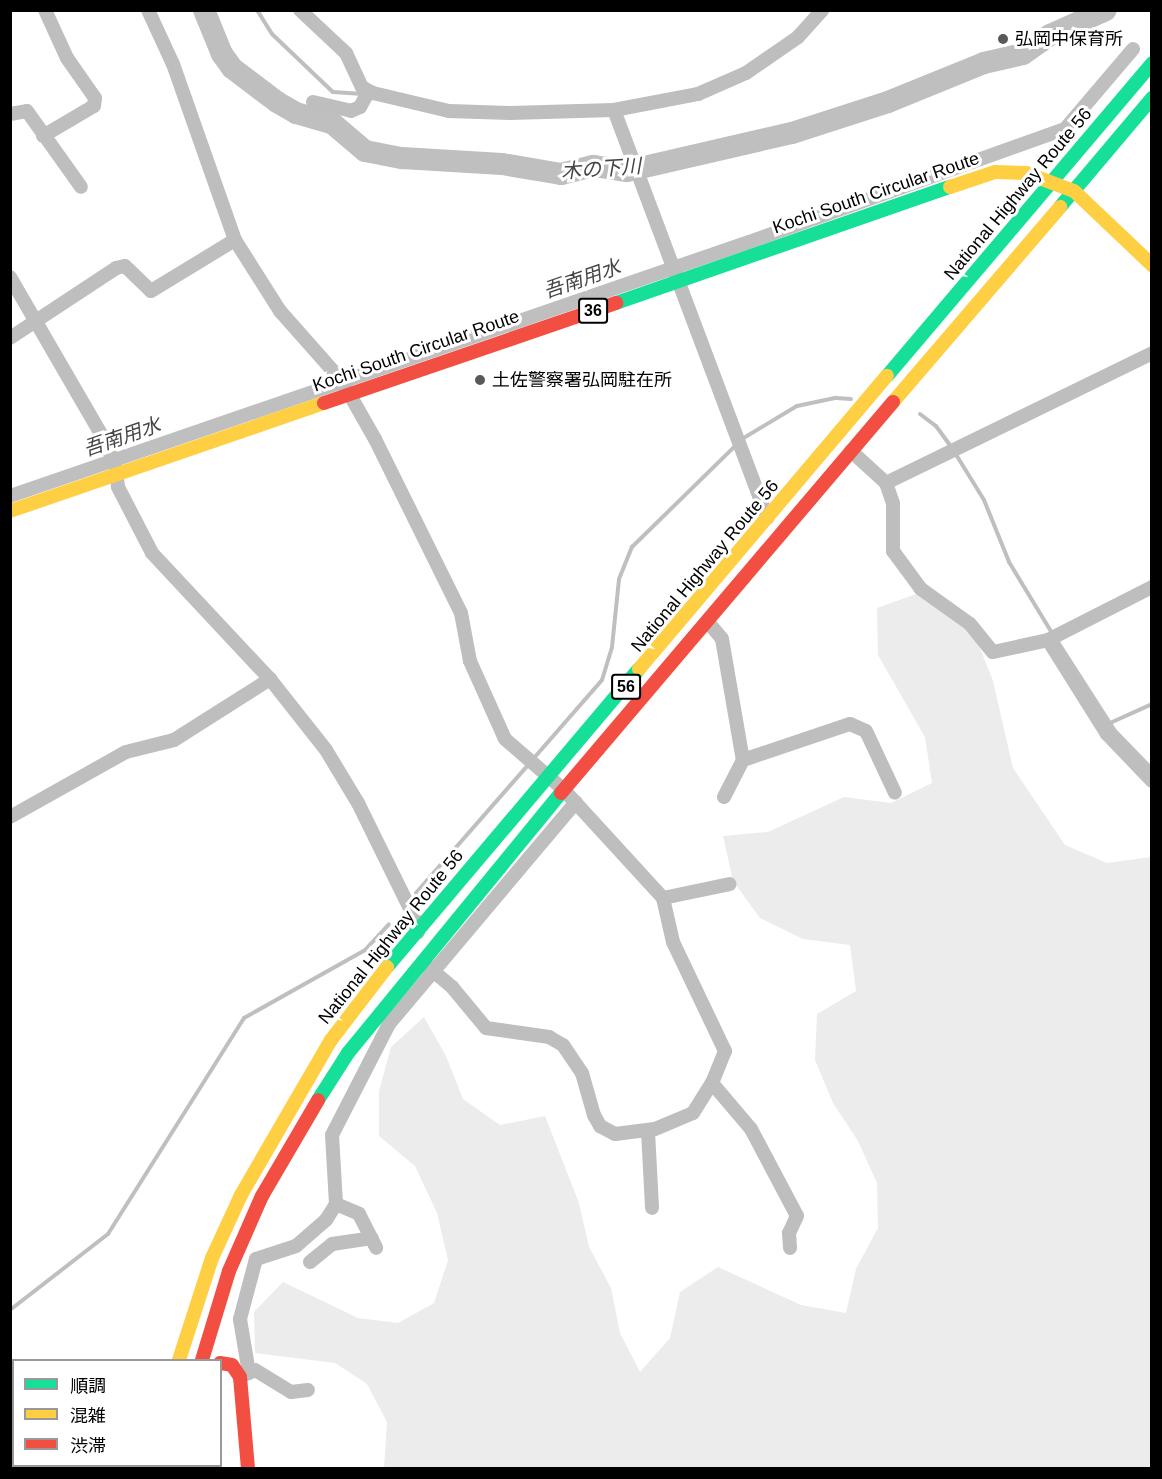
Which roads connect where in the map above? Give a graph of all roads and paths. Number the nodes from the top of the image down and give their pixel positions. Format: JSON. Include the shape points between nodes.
{"nodes":[{"id":1,"x":45,"y":10,"type":"edge"},
{"id":2,"x":148,"y":10,"type":"edge"},
{"id":3,"x":300,"y":10,"type":"edge"},
{"id":4,"x":822,"y":10,"type":"edge"},
{"id":5,"x":1152,"y":63,"type":"edge"},
{"id":6,"x":369,"y":91,"type":"junction"},
{"id":7,"x":1152,"y":98,"type":"edge"},
{"id":8,"x":313,"y":102,"type":"dead end"},
{"id":9,"x":614,"y":110,"type":"junction"},
{"id":10,"x":10,"y":114,"type":"edge"},
{"id":11,"x":43,"y":136,"type":"junction"},
{"id":12,"x":1053,"y":180,"type":"junction"},
{"id":13,"x":81,"y":187,"type":"dead end"},
{"id":14,"x":1074,"y":191,"type":"junction"},
{"id":15,"x":235,"y":240,"type":"junction"},
{"id":16,"x":1152,"y":265,"type":"edge"},
{"id":17,"x":674,"y":274,"type":"junction"},
{"id":18,"x":10,"y":277,"type":"edge"},
{"id":19,"x":35,"y":323,"type":"junction"},
{"id":20,"x":10,"y":338,"type":"edge"},
{"id":21,"x":1152,"y":353,"type":"edge"},
{"id":22,"x":345,"y":387,"type":"junction"},
{"id":23,"x":851,"y":451,"type":"junction"},
{"id":24,"x":114,"y":466,"type":"junction"},
{"id":25,"x":886,"y":483,"type":"junction"},
{"id":26,"x":10,"y":511,"type":"edge"},
{"id":27,"x":767,"y":518,"type":"junction"},
{"id":28,"x":771,"y":544,"type":"junction"},
{"id":29,"x":1152,"y":587,"type":"edge"},
{"id":30,"x":707,"y":621,"type":"junction"},
{"id":31,"x":1053,"y":637,"type":"junction"},
{"id":32,"x":270,"y":679,"type":"junction"},
{"id":33,"x":744,"y":760,"type":"junction"},
{"id":34,"x":550,"y":778,"type":"junction"},
{"id":35,"x":1152,"y":781,"type":"edge"},
{"id":36,"x":564,"y":790,"type":"junction"},
{"id":37,"x":895,"y":793,"type":"dead end"},
{"id":38,"x":724,"y":797,"type":"dead end"},
{"id":39,"x":576,"y":802,"type":"junction"},
{"id":40,"x":10,"y":817,"type":"edge"},
{"id":41,"x":730,"y":884,"type":"dead end"},
{"id":42,"x":663,"y":898,"type":"junction"},
{"id":43,"x":417,"y":929,"type":"junction"},
{"id":44,"x":422,"y":959,"type":"junction"},
{"id":45,"x":432,"y":971,"type":"junction"},
{"id":46,"x":712,"y":1083,"type":"junction"},
{"id":47,"x":648,"y":1131,"type":"junction"},
{"id":48,"x":336,"y":1204,"type":"junction"},
{"id":49,"x":652,"y":1208,"type":"dead end"},
{"id":50,"x":790,"y":1248,"type":"dead end"},
{"id":51,"x":310,"y":1262,"type":"dead end"},
{"id":52,"x":179,"y":1359,"type":"edge"},
{"id":53,"x":206,"y":1359,"type":"edge"},
{"id":54,"x":222,"y":1363,"type":"edge"},
{"id":55,"x":244,"y":1375,"type":"junction"},
{"id":56,"x":308,"y":1390,"type":"dead end"},
{"id":57,"x":248,"y":1468,"type":"edge"}],
"edges":[{"from":1,"to":11,"type":"street","via":[[67,58],[95,98],[94,106]]},
{"from":2,"to":15,"type":"street","via":[[173,64]]},
{"from":3,"to":6,"type":"street","via":[[346,53],[362,87]]},
{"from":4,"to":9,"type":"street","via":[[798,37],[746,73],[698,94]]},
{"from":5,"to":12,"type":"main road","name":"National Highway Route 56","number":"56"},
{"from":6,"to":8,"type":"street","via":[[360,107],[351,111]]},
{"from":6,"to":9,"type":"street","via":[[449,111]]},
{"from":7,"to":14,"type":"main road","name":"National Highway Route 56","number":"56"},
{"from":9,"to":17,"type":"street"},
{"from":10,"to":11,"type":"street","via":[[27,111]]},
{"from":11,"to":13,"type":"street"},
{"from":12,"to":14,"type":"main road","name":"Kochi South Circular Route","number":"36"},
{"from":12,"to":17,"type":"main road","name":"Kochi South Circular Route","number":"36","via":[[1026,173],[995,172]]},
{"from":12,"to":27,"type":"main road","name":"National Highway Route 56","number":"56"},
{"from":14,"to":16,"type":"main road","name":"Kochi South Circular Route","number":"36"},
{"from":14,"to":23,"type":"main road","name":"National Highway Route 56","number":"56"},
{"from":15,"to":19,"type":"street","via":[[151,291],[125,266],[116,268]]},
{"from":15,"to":22,"type":"street","via":[[280,311]]},
{"from":17,"to":22,"type":"main road","name":"Kochi South Circular Route","number":"36"},
{"from":17,"to":27,"type":"street","via":[[737,443],[761,493]]},
{"from":18,"to":19,"type":"street"},
{"from":19,"to":20,"type":"street"},
{"from":19,"to":24,"type":"street"},
{"from":21,"to":25,"type":"street"},
{"from":22,"to":24,"type":"main road","name":"Kochi South Circular Route","number":"36"},
{"from":22,"to":34,"type":"street","via":[[461,613],[470,661],[492,714],[506,739]]},
{"from":23,"to":25,"type":"street"},
{"from":23,"to":28,"type":"main road","name":"National Highway Route 56","number":"56"},
{"from":24,"to":26,"type":"main road","name":"Kochi South Circular Route","number":"36"},
{"from":24,"to":32,"type":"street","via":[[126,507],[152,553]]},
{"from":25,"to":31,"type":"street","via":[[893,503],[893,551],[921,589],[970,624],[993,652]]},
{"from":27,"to":28,"type":"street"},
{"from":27,"to":34,"type":"main road","name":"National Highway Route 56","number":"56"},
{"from":28,"to":30,"type":"main road","name":"National Highway Route 56","number":"56"},
{"from":29,"to":31,"type":"street"},
{"from":30,"to":33,"type":"street","via":[[722,639]]},
{"from":30,"to":36,"type":"main road","name":"National Highway Route 56","number":"56"},
{"from":31,"to":35,"type":"street","via":[[1107,734]]},
{"from":32,"to":40,"type":"street","via":[[174,740],[126,752]]},
{"from":32,"to":43,"type":"street","via":[[327,750],[358,802]]},
{"from":33,"to":37,"type":"street","via":[[850,724],[860,725]]},
{"from":33,"to":38,"type":"street"},
{"from":34,"to":36,"type":"street"},
{"from":34,"to":43,"type":"main road","name":"National Highway Route 56","number":"56"},
{"from":36,"to":39,"type":"street"},
{"from":36,"to":44,"type":"main road","name":"National Highway Route 56","number":"56"},
{"from":39,"to":42,"type":"street","via":[[610,845]]},
{"from":39,"to":45,"type":"street"},
{"from":41,"to":42,"type":"street"},
{"from":42,"to":46,"type":"street","via":[[673,942],[723,1043],[725,1051]]},
{"from":43,"to":44,"type":"street"},
{"from":43,"to":52,"type":"main road","name":"National Highway Route 56","number":"56","via":[[331,1040],[287,1111],[212,1258]]},
{"from":44,"to":45,"type":"street"},
{"from":44,"to":53,"type":"main road","name":"National Highway Route 56","number":"56","via":[[348,1053],[298,1130],[262,1196],[229,1271]]},
{"from":45,"to":47,"type":"street","via":[[452,987],[486,1028],[549,1037],[563,1045],[582,1072],[600,1126],[615,1134]]},
{"from":45,"to":48,"type":"street","via":[[390,1024],[332,1135]]},
{"from":46,"to":47,"type":"street","via":[[693,1113]]},
{"from":46,"to":50,"type":"street","via":[[751,1129],[797,1216],[789,1233]]},
{"from":47,"to":49,"type":"street"},
{"from":48,"to":51,"type":"street","via":[[359,1214],[374,1243],[332,1244]]},
{"from":48,"to":55,"type":"street","via":[[326,1220],[296,1246],[256,1259],[240,1319]]},
{"from":54,"to":55,"type":"main road","via":[[232,1365]]},
{"from":55,"to":56,"type":"street","via":[[255,1370],[291,1392]]},
{"from":55,"to":57,"type":"main road"}]}
